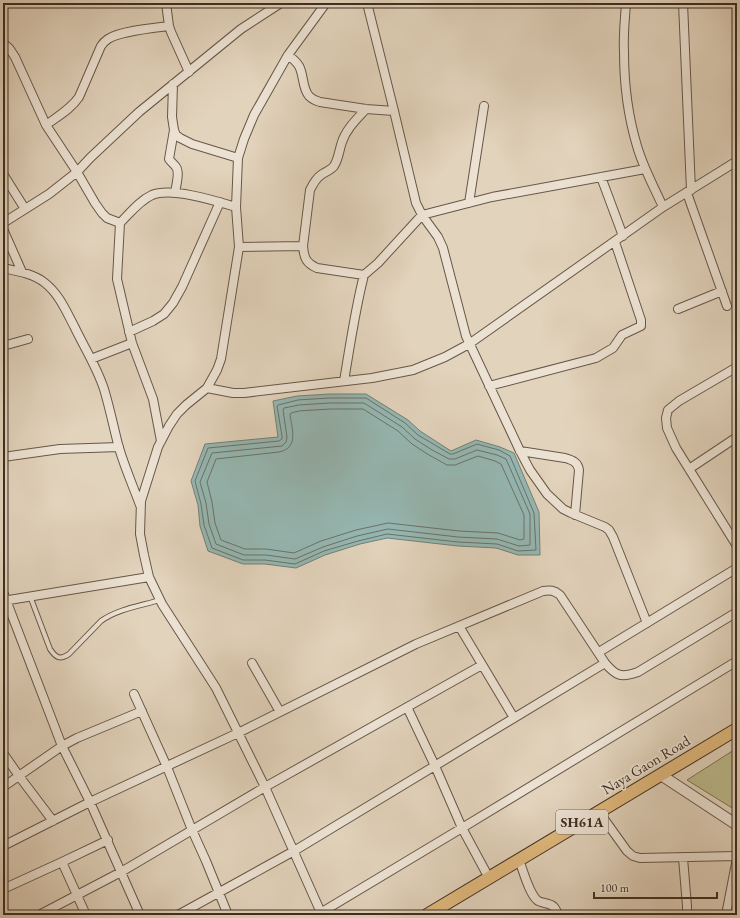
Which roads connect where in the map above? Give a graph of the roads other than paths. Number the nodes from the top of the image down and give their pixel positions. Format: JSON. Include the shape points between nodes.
{"nodes":[{"id":1,"x":166,"y":3,"type":"edge"},
{"id":2,"x":281,"y":3,"type":"edge"},
{"id":3,"x":326,"y":3,"type":"edge"},
{"id":4,"x":367,"y":3,"type":"edge"},
{"id":5,"x":626,"y":3,"type":"edge"},
{"id":6,"x":683,"y":3,"type":"edge"},
{"id":7,"x":169,"y":26,"type":"junction"},
{"id":8,"x":3,"y":44,"type":"edge"},
{"id":9,"x":288,"y":55,"type":"junction"},
{"id":10,"x":189,"y":72,"type":"junction"},
{"id":11,"x":173,"y":84,"type":"junction"},
{"id":12,"x":484,"y":106,"type":"dead end"},
{"id":13,"x":366,"y":109,"type":"junction"},
{"id":14,"x":394,"y":111,"type":"junction"},
{"id":15,"x":46,"y":125,"type":"junction"},
{"id":16,"x":174,"y":130,"type":"junction"},
{"id":17,"x":238,"y":158,"type":"junction"},
{"id":18,"x":737,"y":161,"type":"edge"},
{"id":19,"x":645,"y":169,"type":"junction"},
{"id":20,"x":77,"y":172,"type":"junction"},
{"id":21,"x":3,"y":174,"type":"edge"},
{"id":22,"x":601,"y":177,"type":"junction"},
{"id":23,"x":689,"y":191,"type":"junction"},
{"id":24,"x":174,"y":193,"type":"junction"},
{"id":25,"x":220,"y":202,"type":"junction"},
{"id":26,"x":469,"y":203,"type":"junction"},
{"id":27,"x":236,"y":207,"type":"junction"},
{"id":28,"x":663,"y":207,"type":"junction"},
{"id":29,"x":25,"y":209,"type":"junction"},
{"id":30,"x":422,"y":215,"type":"junction"},
{"id":31,"x":3,"y":223,"type":"edge"},
{"id":32,"x":120,"y":223,"type":"junction"},
{"id":33,"x":3,"y":228,"type":"edge"},
{"id":34,"x":623,"y":236,"type":"junction"},
{"id":35,"x":615,"y":242,"type":"junction"},
{"id":36,"x":303,"y":246,"type":"junction"},
{"id":37,"x":239,"y":247,"type":"junction"},
{"id":38,"x":3,"y":268,"type":"edge"},
{"id":39,"x":22,"y":272,"type":"junction"},
{"id":40,"x":364,"y":275,"type":"junction"},
{"id":41,"x":722,"y":292,"type":"junction"},
{"id":42,"x":727,"y":306,"type":"dead end"},
{"id":43,"x":678,"y":309,"type":"dead end"},
{"id":44,"x":129,"y":332,"type":"junction"},
{"id":45,"x":28,"y":340,"type":"dead end"},
{"id":46,"x":132,"y":343,"type":"junction"},
{"id":47,"x":470,"y":344,"type":"junction"},
{"id":48,"x":3,"y":346,"type":"edge"},
{"id":49,"x":91,"y":359,"type":"junction"},
{"id":50,"x":737,"y":367,"type":"edge"},
{"id":51,"x":344,"y":381,"type":"junction"},
{"id":52,"x":489,"y":386,"type":"junction"},
{"id":53,"x":207,"y":388,"type":"junction"},
{"id":54,"x":737,"y":437,"type":"edge"},
{"id":55,"x":161,"y":441,"type":"junction"},
{"id":56,"x":119,"y":448,"type":"junction"},
{"id":57,"x":520,"y":451,"type":"junction"},
{"id":58,"x":3,"y":457,"type":"edge"},
{"id":59,"x":689,"y":469,"type":"junction"},
{"id":60,"x":141,"y":507,"type":"junction"},
{"id":61,"x":575,"y":515,"type":"junction"},
{"id":62,"x":737,"y":546,"type":"edge"},
{"id":63,"x":737,"y":568,"type":"edge"},
{"id":64,"x":149,"y":577,"type":"junction"},
{"id":65,"x":3,"y":592,"type":"edge"},
{"id":66,"x":30,"y":596,"type":"junction"},
{"id":67,"x":5,"y":600,"type":"edge"},
{"id":68,"x":160,"y":600,"type":"junction"},
{"id":69,"x":737,"y":612,"type":"edge"},
{"id":70,"x":647,"y":623,"type":"junction"},
{"id":71,"x":459,"y":626,"type":"junction"},
{"id":72,"x":598,"y":652,"type":"junction"},
{"id":73,"x":737,"y":661,"type":"edge"},
{"id":74,"x":605,"y":662,"type":"junction"},
{"id":75,"x":252,"y":663,"type":"dead end"},
{"id":76,"x":482,"y":665,"type":"junction"},
{"id":77,"x":134,"y":694,"type":"dead end"},
{"id":78,"x":407,"y":707,"type":"junction"},
{"id":79,"x":142,"y":711,"type":"junction"},
{"id":80,"x":280,"y":712,"type":"junction"},
{"id":81,"x":514,"y":718,"type":"junction"},
{"id":82,"x":737,"y":729,"type":"edge"},
{"id":83,"x":238,"y":734,"type":"junction"},
{"id":84,"x":62,"y":746,"type":"junction"},
{"id":85,"x":3,"y":753,"type":"edge"},
{"id":86,"x":435,"y":766,"type":"junction"},
{"id":87,"x":167,"y":767,"type":"junction"},
{"id":88,"x":661,"y":775,"type":"junction"},
{"id":89,"x":19,"y":776,"type":"junction"},
{"id":90,"x":3,"y":787,"type":"edge"},
{"id":91,"x":265,"y":787,"type":"junction"},
{"id":92,"x":90,"y":802,"type":"junction"},
{"id":93,"x":599,"y":812,"type":"junction"},
{"id":94,"x":53,"y":821,"type":"junction"},
{"id":95,"x":737,"y":826,"type":"edge"},
{"id":96,"x":462,"y":828,"type":"junction"},
{"id":97,"x":192,"y":830,"type":"junction"},
{"id":98,"x":108,"y":840,"type":"junction"},
{"id":99,"x":3,"y":846,"type":"edge"},
{"id":100,"x":294,"y":851,"type":"junction"},
{"id":101,"x":737,"y":857,"type":"edge"},
{"id":102,"x":683,"y":858,"type":"junction"},
{"id":103,"x":519,"y":860,"type":"junction"},
{"id":104,"x":62,"y":862,"type":"junction"},
{"id":105,"x":121,"y":872,"type":"junction"},
{"id":106,"x":489,"y":878,"type":"junction"},
{"id":107,"x":3,"y":889,"type":"edge"},
{"id":108,"x":219,"y":892,"type":"junction"},
{"id":109,"x":77,"y":895,"type":"junction"},
{"id":110,"x":320,"y":914,"type":"edge"},
{"id":111,"x":433,"y":914,"type":"edge"},
{"id":112,"x":39,"y":915,"type":"edge"},
{"id":113,"x":86,"y":915,"type":"edge"},
{"id":114,"x":140,"y":915,"type":"edge"},
{"id":115,"x":178,"y":915,"type":"edge"},
{"id":116,"x":228,"y":915,"type":"edge"},
{"id":117,"x":558,"y":915,"type":"edge"},
{"id":118,"x":687,"y":915,"type":"edge"},
{"id":119,"x":726,"y":915,"type":"edge"}],
"edges":[{"from":1,"to":7,"type":"street"},
{"from":2,"to":10,"type":"street","via":[[241,29]]},
{"from":3,"to":9,"type":"street"},
{"from":4,"to":14,"type":"street"},
{"from":5,"to":19,"type":"street","via":[[624,72],[629,111]]},
{"from":6,"to":23,"type":"street"},
{"from":7,"to":10,"type":"street"},
{"from":7,"to":15,"type":"street","via":[[122,33],[106,40],[75,103]]},
{"from":8,"to":15,"type":"street","via":[[15,57]]},
{"from":9,"to":13,"type":"street","via":[[299,66],[309,96],[320,102]]},
{"from":9,"to":17,"type":"street","via":[[254,115]]},
{"from":10,"to":11,"type":"street"},
{"from":11,"to":16,"type":"street"},
{"from":11,"to":20,"type":"street","via":[[139,112]]},
{"from":12,"to":26,"type":"street"},
{"from":13,"to":14,"type":"street"},
{"from":13,"to":36,"type":"street","via":[[345,134],[333,167],[314,181],[310,190]]},
{"from":14,"to":30,"type":"street","via":[[416,203]]},
{"from":15,"to":20,"type":"street"},
{"from":16,"to":17,"type":"street","via":[[176,136],[192,144]]},
{"from":16,"to":24,"type":"street","via":[[169,159],[178,172]]},
{"from":17,"to":27,"type":"street"},
{"from":18,"to":23,"type":"street"},
{"from":19,"to":22,"type":"street"},
{"from":19,"to":28,"type":"street"},
{"from":20,"to":29,"type":"street"},
{"from":20,"to":32,"type":"street","via":[[102,213]]},
{"from":21,"to":29,"type":"street"},
{"from":22,"to":26,"type":"street"},
{"from":22,"to":34,"type":"street"},
{"from":23,"to":28,"type":"street"},
{"from":23,"to":41,"type":"street"},
{"from":24,"to":25,"type":"street"},
{"from":24,"to":32,"type":"street","via":[[151,196],[142,201]]},
{"from":25,"to":27,"type":"street"},
{"from":25,"to":44,"type":"street","via":[[173,303],[164,314]]},
{"from":26,"to":30,"type":"street"},
{"from":27,"to":37,"type":"street"},
{"from":28,"to":34,"type":"street"},
{"from":29,"to":31,"type":"street"},
{"from":30,"to":40,"type":"street"},
{"from":30,"to":47,"type":"street","via":[[443,248]]},
{"from":32,"to":44,"type":"street","via":[[117,279]]},
{"from":33,"to":39,"type":"street"},
{"from":34,"to":35,"type":"street"},
{"from":35,"to":47,"type":"street"},
{"from":35,"to":52,"type":"street","via":[[641,320],[640,326],[622,335],[610,350],[596,358]]},
{"from":36,"to":37,"type":"street"},
{"from":36,"to":40,"type":"street","via":[[306,259],[317,268]]},
{"from":37,"to":53,"type":"street","via":[[221,359],[218,370]]},
{"from":38,"to":39,"type":"street"},
{"from":39,"to":49,"type":"street","via":[[38,278],[56,294]]},
{"from":40,"to":51,"type":"street"},
{"from":41,"to":42,"type":"street"},
{"from":41,"to":43,"type":"street"},
{"from":44,"to":46,"type":"street"},
{"from":45,"to":48,"type":"street"},
{"from":46,"to":49,"type":"street"},
{"from":46,"to":55,"type":"street","via":[[153,399]]},
{"from":47,"to":51,"type":"street","via":[[413,370]]},
{"from":47,"to":52,"type":"street"},
{"from":49,"to":56,"type":"street","via":[[103,388]]},
{"from":50,"to":59,"type":"street","via":[[668,410],[667,428]]},
{"from":51,"to":53,"type":"street","via":[[244,393]]},
{"from":52,"to":57,"type":"street"},
{"from":53,"to":55,"type":"street","via":[[177,414]]},
{"from":54,"to":59,"type":"street"},
{"from":55,"to":60,"type":"street"},
{"from":56,"to":58,"type":"street","via":[[60,449]]},
{"from":56,"to":60,"type":"street"},
{"from":57,"to":61,"type":"street","via":[[547,494],[563,509]]},
{"from":57,"to":61,"type":"street","via":[[565,458],[578,464],[580,470]]},
{"from":59,"to":62,"type":"street"},
{"from":60,"to":64,"type":"street","via":[[140,534]]},
{"from":61,"to":70,"type":"street","via":[[609,530]]},
{"from":63,"to":70,"type":"street"},
{"from":64,"to":66,"type":"street"},
{"from":64,"to":68,"type":"street"},
{"from":65,"to":67,"type":"street"},
{"from":66,"to":67,"type":"street"},
{"from":66,"to":68,"type":"lane","via":[[50,649],[53,654],[62,658],[107,617]]},
{"from":67,"to":84,"type":"street"},
{"from":68,"to":83,"type":"street","via":[[216,688]]},
{"from":69,"to":74,"type":"street","via":[[638,672],[618,674]]},
{"from":70,"to":72,"type":"street"},
{"from":71,"to":72,"type":"street","via":[[543,591],[552,590],[560,595]]},
{"from":71,"to":76,"type":"street"},
{"from":71,"to":80,"type":"street","via":[[416,644]]},
{"from":72,"to":74,"type":"street"},
{"from":73,"to":96,"type":"street"},
{"from":74,"to":81,"type":"street"},
{"from":75,"to":80,"type":"street"},
{"from":76,"to":78,"type":"street"},
{"from":76,"to":81,"type":"street"},
{"from":77,"to":79,"type":"street"},
{"from":78,"to":86,"type":"street"},
{"from":78,"to":91,"type":"street"},
{"from":79,"to":84,"type":"street"},
{"from":79,"to":87,"type":"street"},
{"from":80,"to":83,"type":"street"},
{"from":81,"to":86,"type":"street"},
{"from":82,"to":88,"type":"main road","name":"Naya Gaon Road","number":"SH61A"},
{"from":83,"to":87,"type":"street"},
{"from":83,"to":91,"type":"street"},
{"from":84,"to":89,"type":"street"},
{"from":84,"to":92,"type":"street"},
{"from":85,"to":89,"type":"street"},
{"from":86,"to":96,"type":"street"},
{"from":86,"to":100,"type":"street"},
{"from":87,"to":92,"type":"street"},
{"from":87,"to":97,"type":"street"},
{"from":88,"to":93,"type":"main road","name":"Naya Gaon Road","number":"SH61A"},
{"from":88,"to":95,"type":"street"},
{"from":89,"to":90,"type":"street"},
{"from":89,"to":94,"type":"street"},
{"from":91,"to":97,"type":"street"},
{"from":91,"to":100,"type":"street"},
{"from":92,"to":94,"type":"street"},
{"from":92,"to":98,"type":"street"},
{"from":93,"to":102,"type":"street","via":[[633,856]]},
{"from":93,"to":103,"type":"main road","name":"Naya Gaon Road","number":"SH61A"},
{"from":94,"to":99,"type":"street"},
{"from":96,"to":106,"type":"street"},
{"from":96,"to":110,"type":"street"},
{"from":97,"to":105,"type":"street"},
{"from":97,"to":108,"type":"street"},
{"from":98,"to":104,"type":"street"},
{"from":98,"to":105,"type":"street"},
{"from":100,"to":108,"type":"street"},
{"from":100,"to":110,"type":"street"},
{"from":101,"to":102,"type":"street"},
{"from":101,"to":119,"type":"street"},
{"from":102,"to":118,"type":"street"},
{"from":103,"to":106,"type":"main road","name":"Naya Gaon Road","number":"SH61A"},
{"from":103,"to":117,"type":"street","via":[[536,899],[554,906]]},
{"from":104,"to":107,"type":"street"},
{"from":104,"to":109,"type":"street"},
{"from":105,"to":109,"type":"street"},
{"from":105,"to":114,"type":"street"},
{"from":106,"to":111,"type":"main road","name":"Naya Gaon Road","number":"SH61A"},
{"from":108,"to":115,"type":"street"},
{"from":108,"to":116,"type":"street"},
{"from":109,"to":112,"type":"street"},
{"from":109,"to":113,"type":"street"}]}
